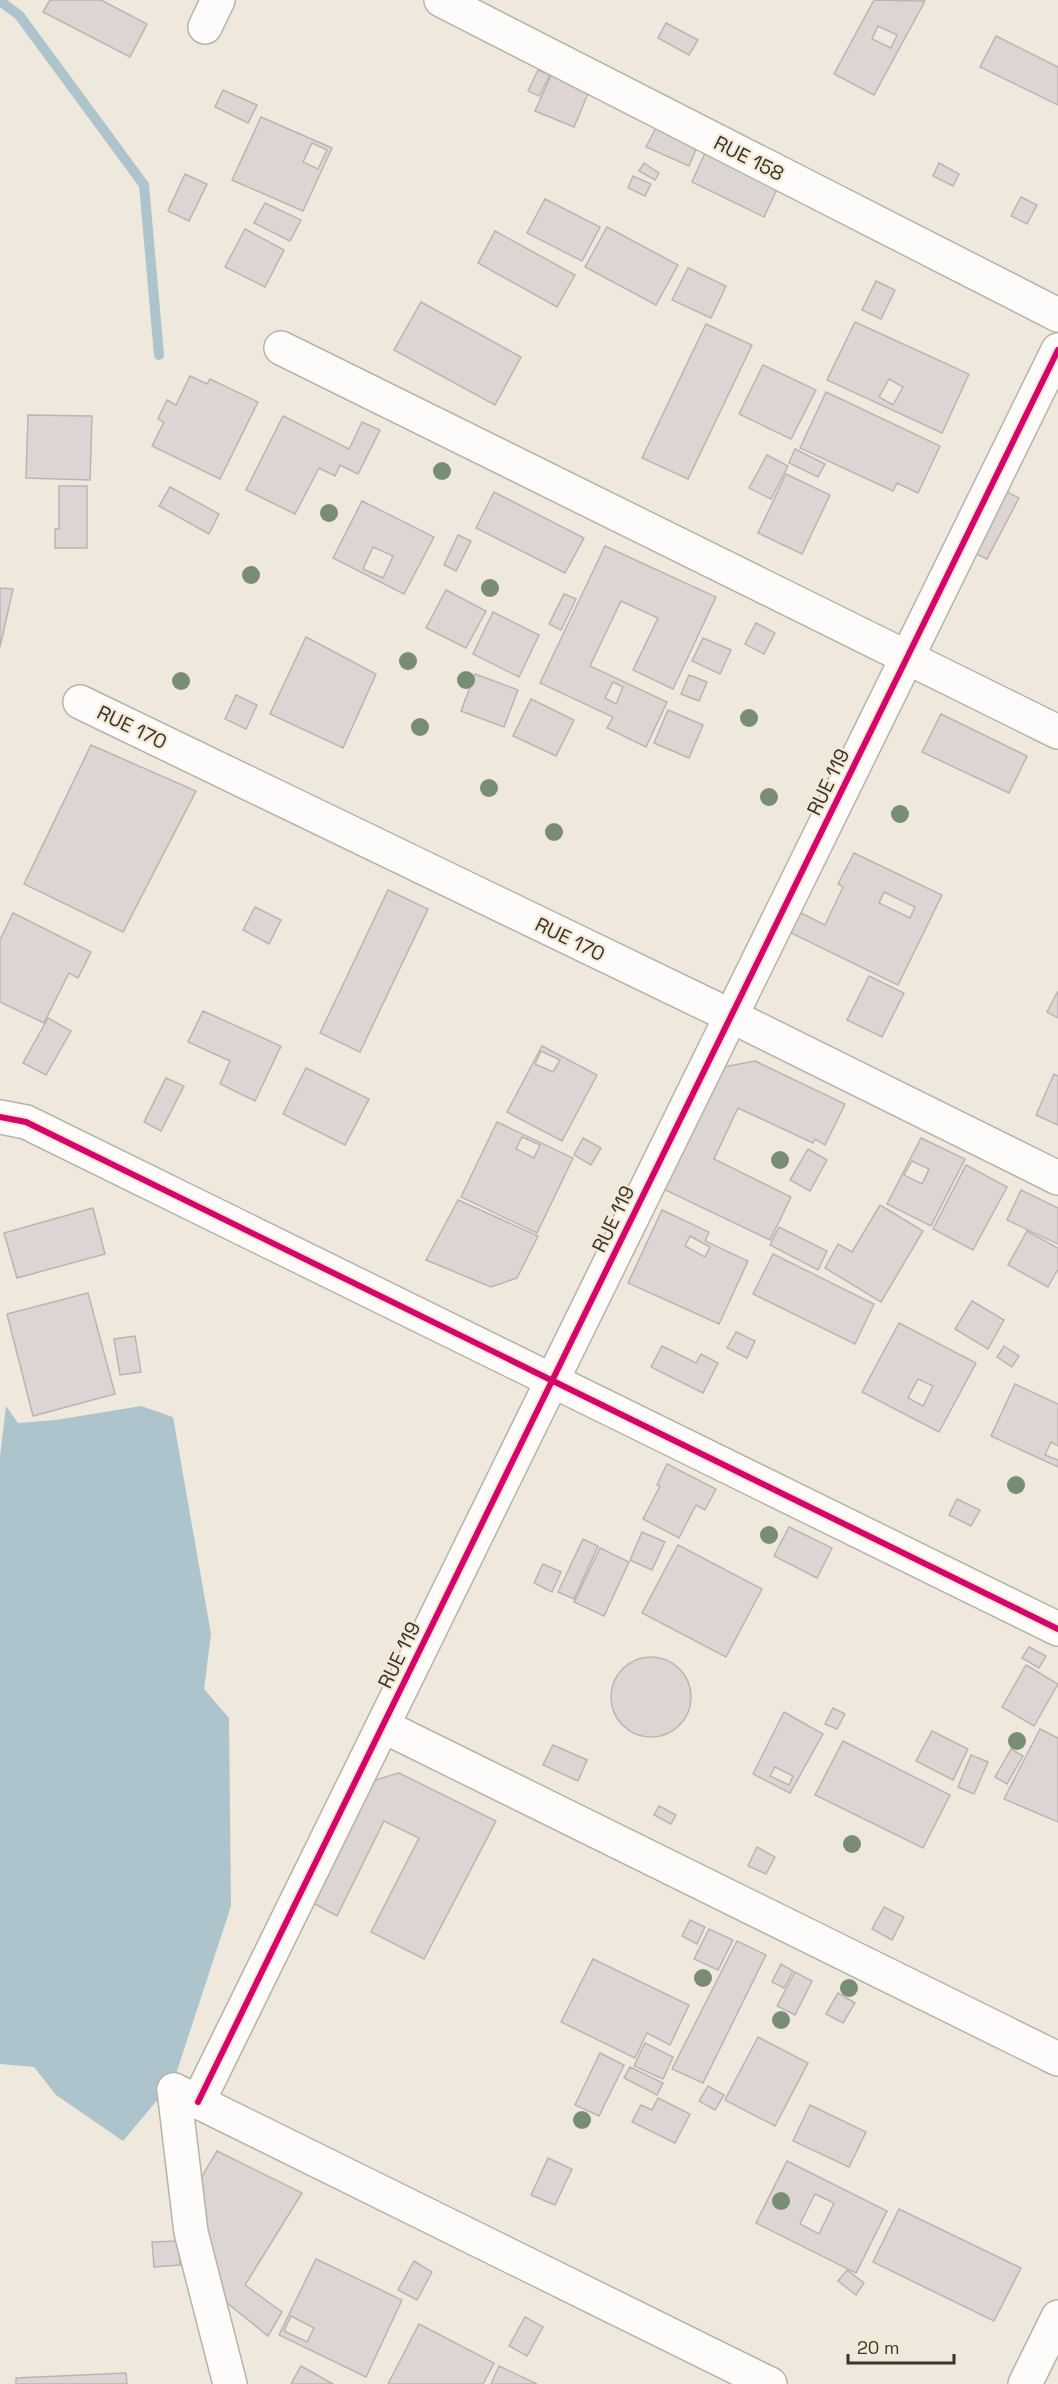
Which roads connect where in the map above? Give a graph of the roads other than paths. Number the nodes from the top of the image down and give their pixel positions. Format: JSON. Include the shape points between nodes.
{"nodes":[{"id":1,"x":441,"y":0,"type":"edge"},
{"id":2,"x":1058,"y":315,"type":"edge"},
{"id":3,"x":281,"y":348,"type":"dead end"},
{"id":4,"x":1058,"y":350,"type":"edge"},
{"id":5,"x":907,"y":657,"type":"junction"},
{"id":6,"x":80,"y":702,"type":"dead end"},
{"id":7,"x":1058,"y":732,"type":"edge"},
{"id":8,"x":731,"y":1016,"type":"junction"},
{"id":9,"x":0,"y":1117,"type":"edge"},
{"id":10,"x":1058,"y":1178,"type":"edge"},
{"id":11,"x":552,"y":1380,"type":"junction"},
{"id":12,"x":1058,"y":1629,"type":"edge"},
{"id":13,"x":383,"y":1726,"type":"junction"},
{"id":14,"x":1058,"y":2059,"type":"edge"},
{"id":15,"x":186,"y":2096,"type":"junction"},
{"id":16,"x":1058,"y":2317,"type":"edge"},
{"id":17,"x":230,"y":2384,"type":"edge"},
{"id":18,"x":770,"y":2384,"type":"edge"},
{"id":19,"x":1024,"y":2384,"type":"edge"}],
"edges":[{"from":1,"to":2,"type":"street","name":"RUE 158"},
{"from":3,"to":5,"type":"street"},
{"from":4,"to":5,"type":"street","name":"RUE 119"},
{"from":5,"to":7,"type":"street"},
{"from":5,"to":8,"type":"street","name":"RUE 119"},
{"from":6,"to":8,"type":"street","name":"RUE 170"},
{"from":8,"to":10,"type":"street","name":"RUE 170"},
{"from":8,"to":11,"type":"street","name":"RUE 119"},
{"from":9,"to":11,"type":"street","via":[[26,1122]]},
{"from":11,"to":12,"type":"street"},
{"from":11,"to":13,"type":"street","name":"RUE 119"},
{"from":13,"to":14,"type":"street"},
{"from":13,"to":15,"type":"street","name":"RUE 119"},
{"from":15,"to":17,"type":"street","via":[[191,2232]]},
{"from":15,"to":18,"type":"street"},
{"from":16,"to":19,"type":"street"}]}
